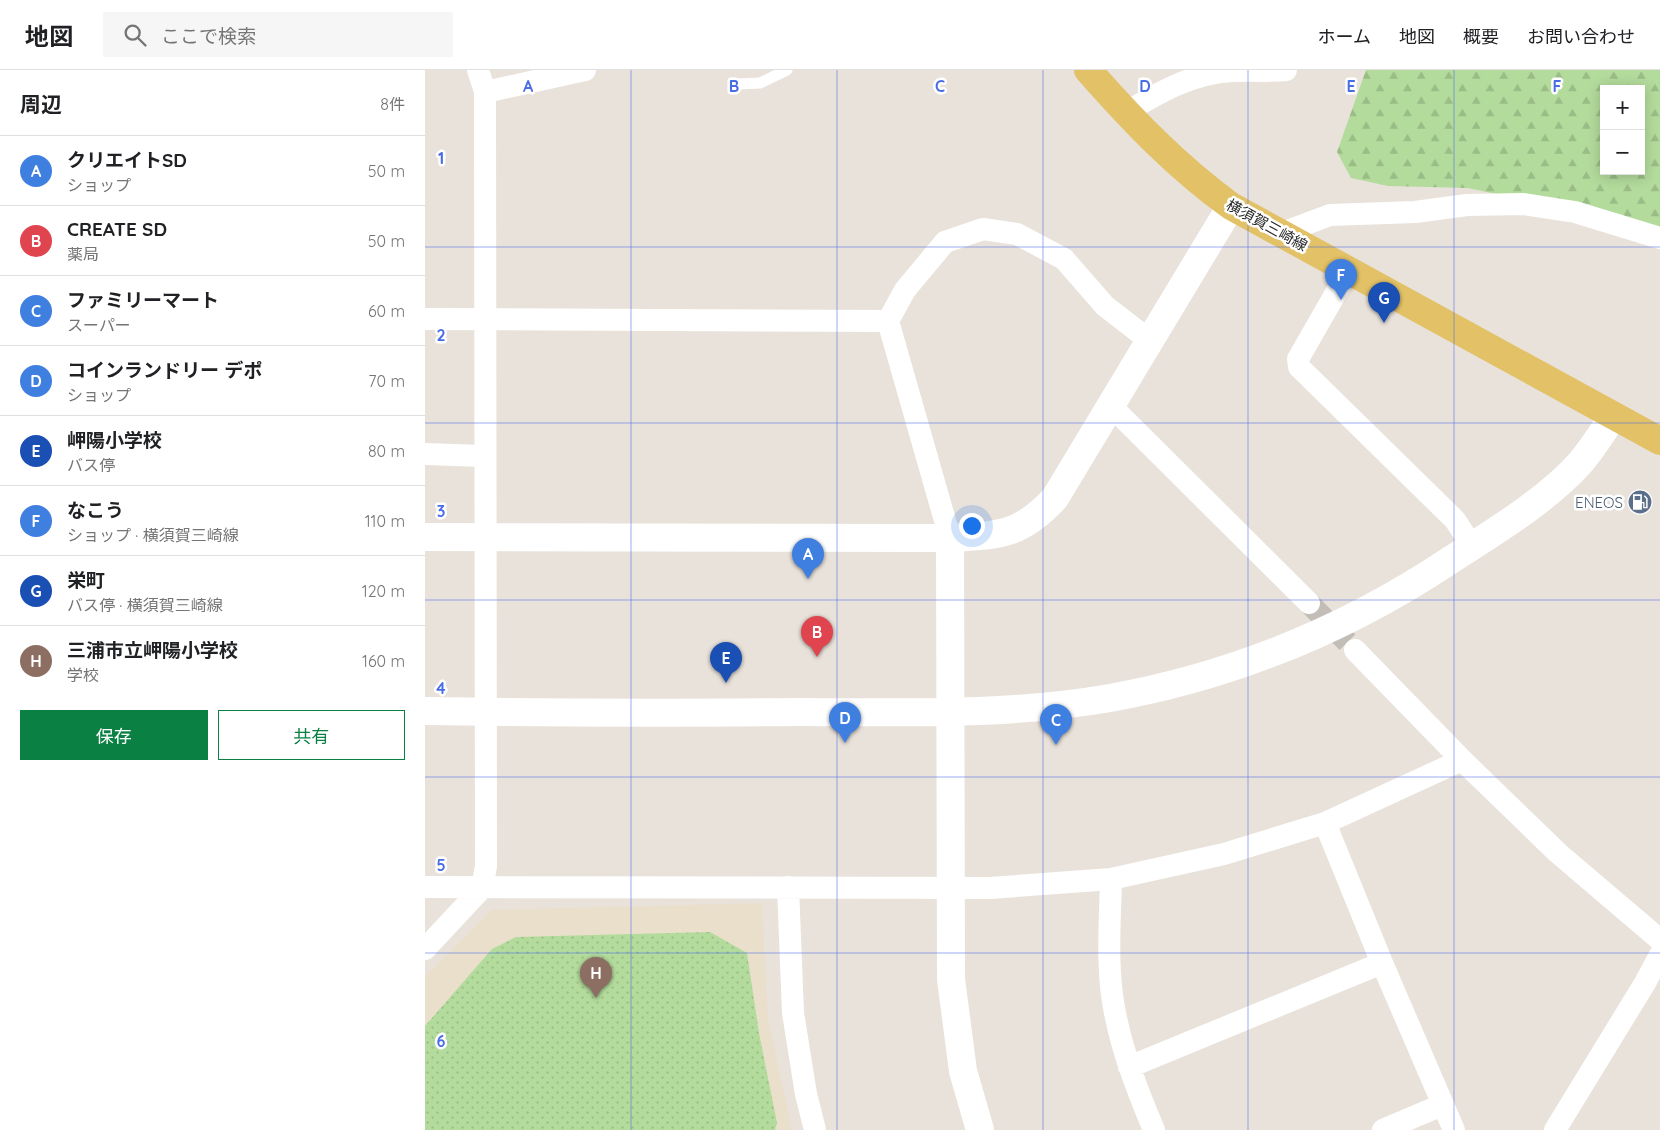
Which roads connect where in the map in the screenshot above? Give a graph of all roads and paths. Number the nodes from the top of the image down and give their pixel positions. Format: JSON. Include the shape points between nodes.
{"nodes":[{"id":1,"x":478,"y":70,"type":"edge"},
{"id":2,"x":585,"y":70,"type":"edge"},
{"id":3,"x":787,"y":70,"type":"edge"},
{"id":4,"x":1088,"y":70,"type":"edge"},
{"id":5,"x":1285,"y":70,"type":"edge"},
{"id":6,"x":739,"y":84,"type":"dead end"},
{"id":7,"x":485,"y":92,"type":"junction"},
{"id":8,"x":1125,"y":113,"type":"junction"},
{"id":9,"x":1231,"y":206,"type":"junction"},
{"id":10,"x":1282,"y":233,"type":"junction"},
{"id":11,"x":1660,"y":238,"type":"edge"},
{"id":12,"x":1349,"y":270,"type":"junction"},
{"id":13,"x":425,"y":319,"type":"edge"},
{"id":14,"x":483,"y":319,"type":"junction"},
{"id":15,"x":888,"y":321,"type":"junction"},
{"id":16,"x":1149,"y":340,"type":"junction"},
{"id":17,"x":1110,"y":405,"type":"junction"},
{"id":18,"x":1613,"y":416,"type":"junction"},
{"id":19,"x":1660,"y":441,"type":"edge"},
{"id":20,"x":425,"y":454,"type":"edge"},
{"id":21,"x":484,"y":456,"type":"junction"},
{"id":22,"x":425,"y":537,"type":"edge"},
{"id":23,"x":485,"y":537,"type":"junction"},
{"id":24,"x":950,"y":538,"type":"junction"},
{"id":25,"x":1472,"y":546,"type":"junction"},
{"id":26,"x":1309,"y":603,"type":"tunnel mouth"},
{"id":27,"x":1355,"y":650,"type":"tunnel mouth"},
{"id":28,"x":425,"y":711,"type":"edge"},
{"id":29,"x":950,"y":711,"type":"junction"},
{"id":30,"x":485,"y":712,"type":"junction"},
{"id":31,"x":1462,"y":760,"type":"junction"},
{"id":32,"x":1325,"y":823,"type":"junction"},
{"id":33,"x":1111,"y":878,"type":"junction"},
{"id":34,"x":425,"y":887,"type":"edge"},
{"id":35,"x":788,"y":887,"type":"junction"},
{"id":36,"x":949,"y":887,"type":"junction"},
{"id":37,"x":482,"y":888,"type":"junction"},
{"id":38,"x":1660,"y":940,"type":"edge"},
{"id":39,"x":425,"y":949,"type":"edge"},
{"id":40,"x":1660,"y":955,"type":"edge"},
{"id":41,"x":1381,"y":963,"type":"junction"},
{"id":42,"x":1129,"y":1068,"type":"junction"},
{"id":43,"x":1442,"y":1105,"type":"junction"},
{"id":44,"x":815,"y":1130,"type":"edge"},
{"id":45,"x":980,"y":1130,"type":"edge"},
{"id":46,"x":1154,"y":1130,"type":"edge"},
{"id":47,"x":1383,"y":1130,"type":"edge"},
{"id":48,"x":1454,"y":1130,"type":"edge"},
{"id":49,"x":1555,"y":1130,"type":"edge"}],
"edges":[{"from":1,"to":7,"type":"street"},
{"from":2,"to":7,"type":"street"},
{"from":3,"to":6,"type":"lane","via":[[760,83]]},
{"from":4,"to":8,"type":"main road","name":"横須賀三崎線"},
{"from":5,"to":8,"type":"street","via":[[1231,71],[1201,76],[1171,86]]},
{"from":7,"to":14,"type":"street"},
{"from":8,"to":9,"type":"main road","name":"横須賀三崎線","via":[[1181,167]]},
{"from":9,"to":10,"type":"main road","name":"横須賀三崎線"},
{"from":9,"to":16,"type":"street"},
{"from":10,"to":11,"type":"street","via":[[1330,215],[1524,204],[1575,212]]},
{"from":10,"to":12,"type":"main road","name":"横須賀三崎線"},
{"from":12,"to":18,"type":"main road","name":"横須賀三崎線"},
{"from":12,"to":25,"type":"street","via":[[1298,358],[1299,366],[1455,520]]},
{"from":13,"to":14,"type":"street"},
{"from":14,"to":15,"type":"street"},
{"from":14,"to":21,"type":"street"},
{"from":15,"to":16,"type":"street","via":[[905,290],[945,242],[983,229],[1017,234],[1064,258],[1105,306]]},
{"from":15,"to":24,"type":"street"},
{"from":16,"to":17,"type":"street"},
{"from":17,"to":24,"type":"street","via":[[1055,498],[1029,523],[994,535]]},
{"from":17,"to":26,"type":"street"},
{"from":18,"to":19,"type":"main road","name":"横須賀三崎線"},
{"from":18,"to":25,"type":"street","via":[[1580,463],[1564,479]]},
{"from":20,"to":21,"type":"street"},
{"from":21,"to":23,"type":"street"},
{"from":22,"to":23,"type":"street"},
{"from":23,"to":24,"type":"street"},
{"from":23,"to":30,"type":"street"},
{"from":24,"to":29,"type":"street"},
{"from":25,"to":29,"type":"street","via":[[1405,590],[1364,612],[1287,647],[1216,672],[1107,699],[1023,708]]},
{"from":27,"to":31,"type":"street"},
{"from":28,"to":30,"type":"street"},
{"from":29,"to":30,"type":"street"},
{"from":29,"to":36,"type":"street"},
{"from":30,"to":37,"type":"street","via":[[486,866]]},
{"from":31,"to":32,"type":"street"},
{"from":31,"to":38,"type":"street","via":[[1558,853]]},
{"from":32,"to":33,"type":"street","via":[[1224,854]]},
{"from":32,"to":41,"type":"street"},
{"from":33,"to":36,"type":"street","via":[[990,888]]},
{"from":33,"to":42,"type":"street","via":[[1111,983],[1114,1012]]},
{"from":34,"to":37,"type":"street"},
{"from":35,"to":36,"type":"street"},
{"from":35,"to":37,"type":"street"},
{"from":35,"to":44,"type":"street","via":[[793,1013]]},
{"from":36,"to":45,"type":"street","via":[[953,1014],[963,1071]]},
{"from":37,"to":39,"type":"street"},
{"from":40,"to":49,"type":"street"},
{"from":41,"to":42,"type":"street"},
{"from":41,"to":43,"type":"street"},
{"from":42,"to":46,"type":"street"},
{"from":43,"to":47,"type":"street"},
{"from":43,"to":48,"type":"street"}]}
